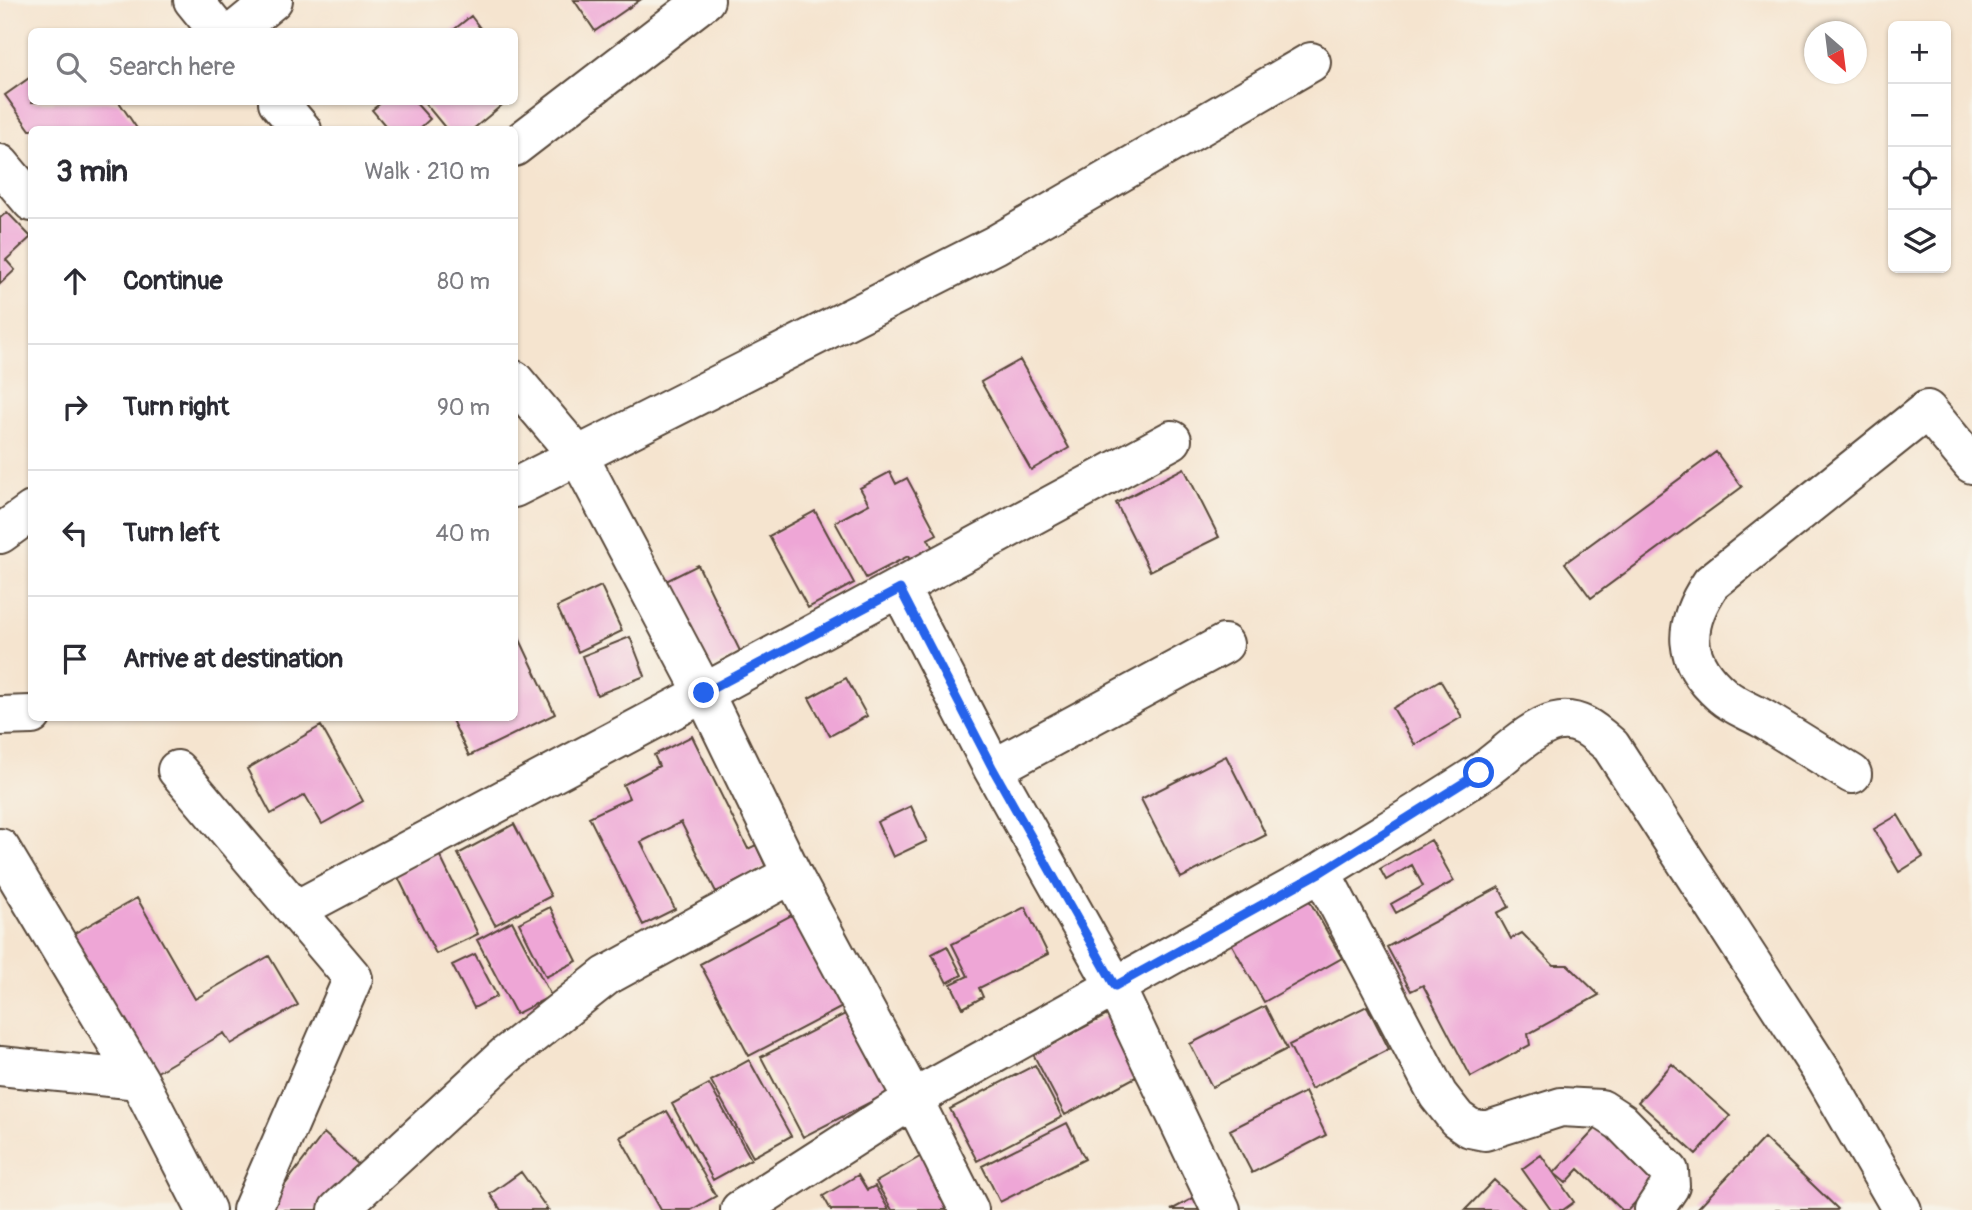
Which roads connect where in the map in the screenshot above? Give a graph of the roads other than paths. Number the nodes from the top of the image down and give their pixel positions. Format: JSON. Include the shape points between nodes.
{"nodes":[{"id":1,"x":193,"y":0,"type":"edge"},
{"id":2,"x":272,"y":0,"type":"edge"},
{"id":3,"x":705,"y":0,"type":"edge"},
{"id":4,"x":216,"y":28,"type":"edge"},
{"id":5,"x":239,"y":28,"type":"edge"},
{"id":6,"x":1311,"y":62,"type":"dead end"},
{"id":7,"x":281,"y":105,"type":"edge"},
{"id":8,"x":299,"y":126,"type":"edge"},
{"id":9,"x":518,"y":144,"type":"edge"},
{"id":10,"x":0,"y":164,"type":"edge"},
{"id":11,"x":28,"y":197,"type":"edge"},
{"id":12,"x":518,"y":385,"type":"edge"},
{"id":13,"x":1172,"y":440,"type":"dead end"},
{"id":14,"x":579,"y":457,"type":"junction"},
{"id":15,"x":1972,"y":464,"type":"edge"},
{"id":16,"x":518,"y":486,"type":"edge"},
{"id":17,"x":900,"y":589,"type":"junction"},
{"id":18,"x":1224,"y":644,"type":"dead end"},
{"id":19,"x":704,"y":693,"type":"junction"},
{"id":20,"x":28,"y":715,"type":"edge"},
{"id":21,"x":0,"y":716,"type":"edge"},
{"id":22,"x":993,"y":769,"type":"junction"},
{"id":23,"x":177,"y":770,"type":"dead end"},
{"id":24,"x":1853,"y":774,"type":"dead end"},
{"id":25,"x":0,"y":848,"type":"edge"},
{"id":26,"x":1321,"y":872,"type":"junction"},
{"id":27,"x":792,"y":874,"type":"junction"},
{"id":28,"x":296,"y":910,"type":"junction"},
{"id":29,"x":1115,"y":986,"type":"junction"},
{"id":30,"x":0,"y":1066,"type":"edge"},
{"id":31,"x":139,"y":1080,"type":"junction"},
{"id":32,"x":914,"y":1099,"type":"junction"},
{"id":33,"x":206,"y":1210,"type":"edge"},
{"id":34,"x":252,"y":1210,"type":"edge"},
{"id":35,"x":338,"y":1210,"type":"edge"},
{"id":36,"x":740,"y":1210,"type":"edge"},
{"id":37,"x":969,"y":1210,"type":"edge"},
{"id":38,"x":1221,"y":1210,"type":"edge"},
{"id":39,"x":1654,"y":1210,"type":"edge"},
{"id":40,"x":1902,"y":1210,"type":"edge"}],
"edges":[{"from":1,"to":4,"type":"street"},
{"from":2,"to":5,"type":"street"},
{"from":3,"to":9,"type":"street"},
{"from":6,"to":14,"type":"street","via":[[995,245]]},
{"from":7,"to":8,"type":"street"},
{"from":10,"to":11,"type":"street"},
{"from":12,"to":14,"type":"street"},
{"from":13,"to":17,"type":"street"},
{"from":14,"to":16,"type":"street"},
{"from":14,"to":19,"type":"street"},
{"from":15,"to":24,"type":"street","via":[[1927,410],[1711,583],[1694,608],[1688,632],[1703,675],[1724,698]]},
{"from":17,"to":19,"type":"street"},
{"from":17,"to":22,"type":"street"},
{"from":18,"to":22,"type":"street"},
{"from":19,"to":27,"type":"street"},
{"from":19,"to":28,"type":"street"},
{"from":20,"to":21,"type":"street"},
{"from":22,"to":29,"type":"street"},
{"from":23,"to":28,"type":"street"},
{"from":25,"to":31,"type":"street"},
{"from":26,"to":29,"type":"street"},
{"from":26,"to":39,"type":"street","via":[[1438,1095],[1457,1119],[1485,1131],[1561,1107],[1601,1109],[1621,1122],[1669,1171],[1670,1186]]},
{"from":26,"to":40,"type":"street","via":[[1479,773],[1539,729],[1574,721],[1591,729],[1611,746],[1826,1078]]},
{"from":27,"to":32,"type":"street"},
{"from":27,"to":35,"type":"street","via":[[606,976],[505,1056]]},
{"from":28,"to":34,"type":"street","via":[[353,978]]},
{"from":29,"to":32,"type":"street"},
{"from":29,"to":38,"type":"street"},
{"from":30,"to":31,"type":"street"},
{"from":31,"to":33,"type":"street"},
{"from":32,"to":36,"type":"street"},
{"from":32,"to":37,"type":"street"}]}
